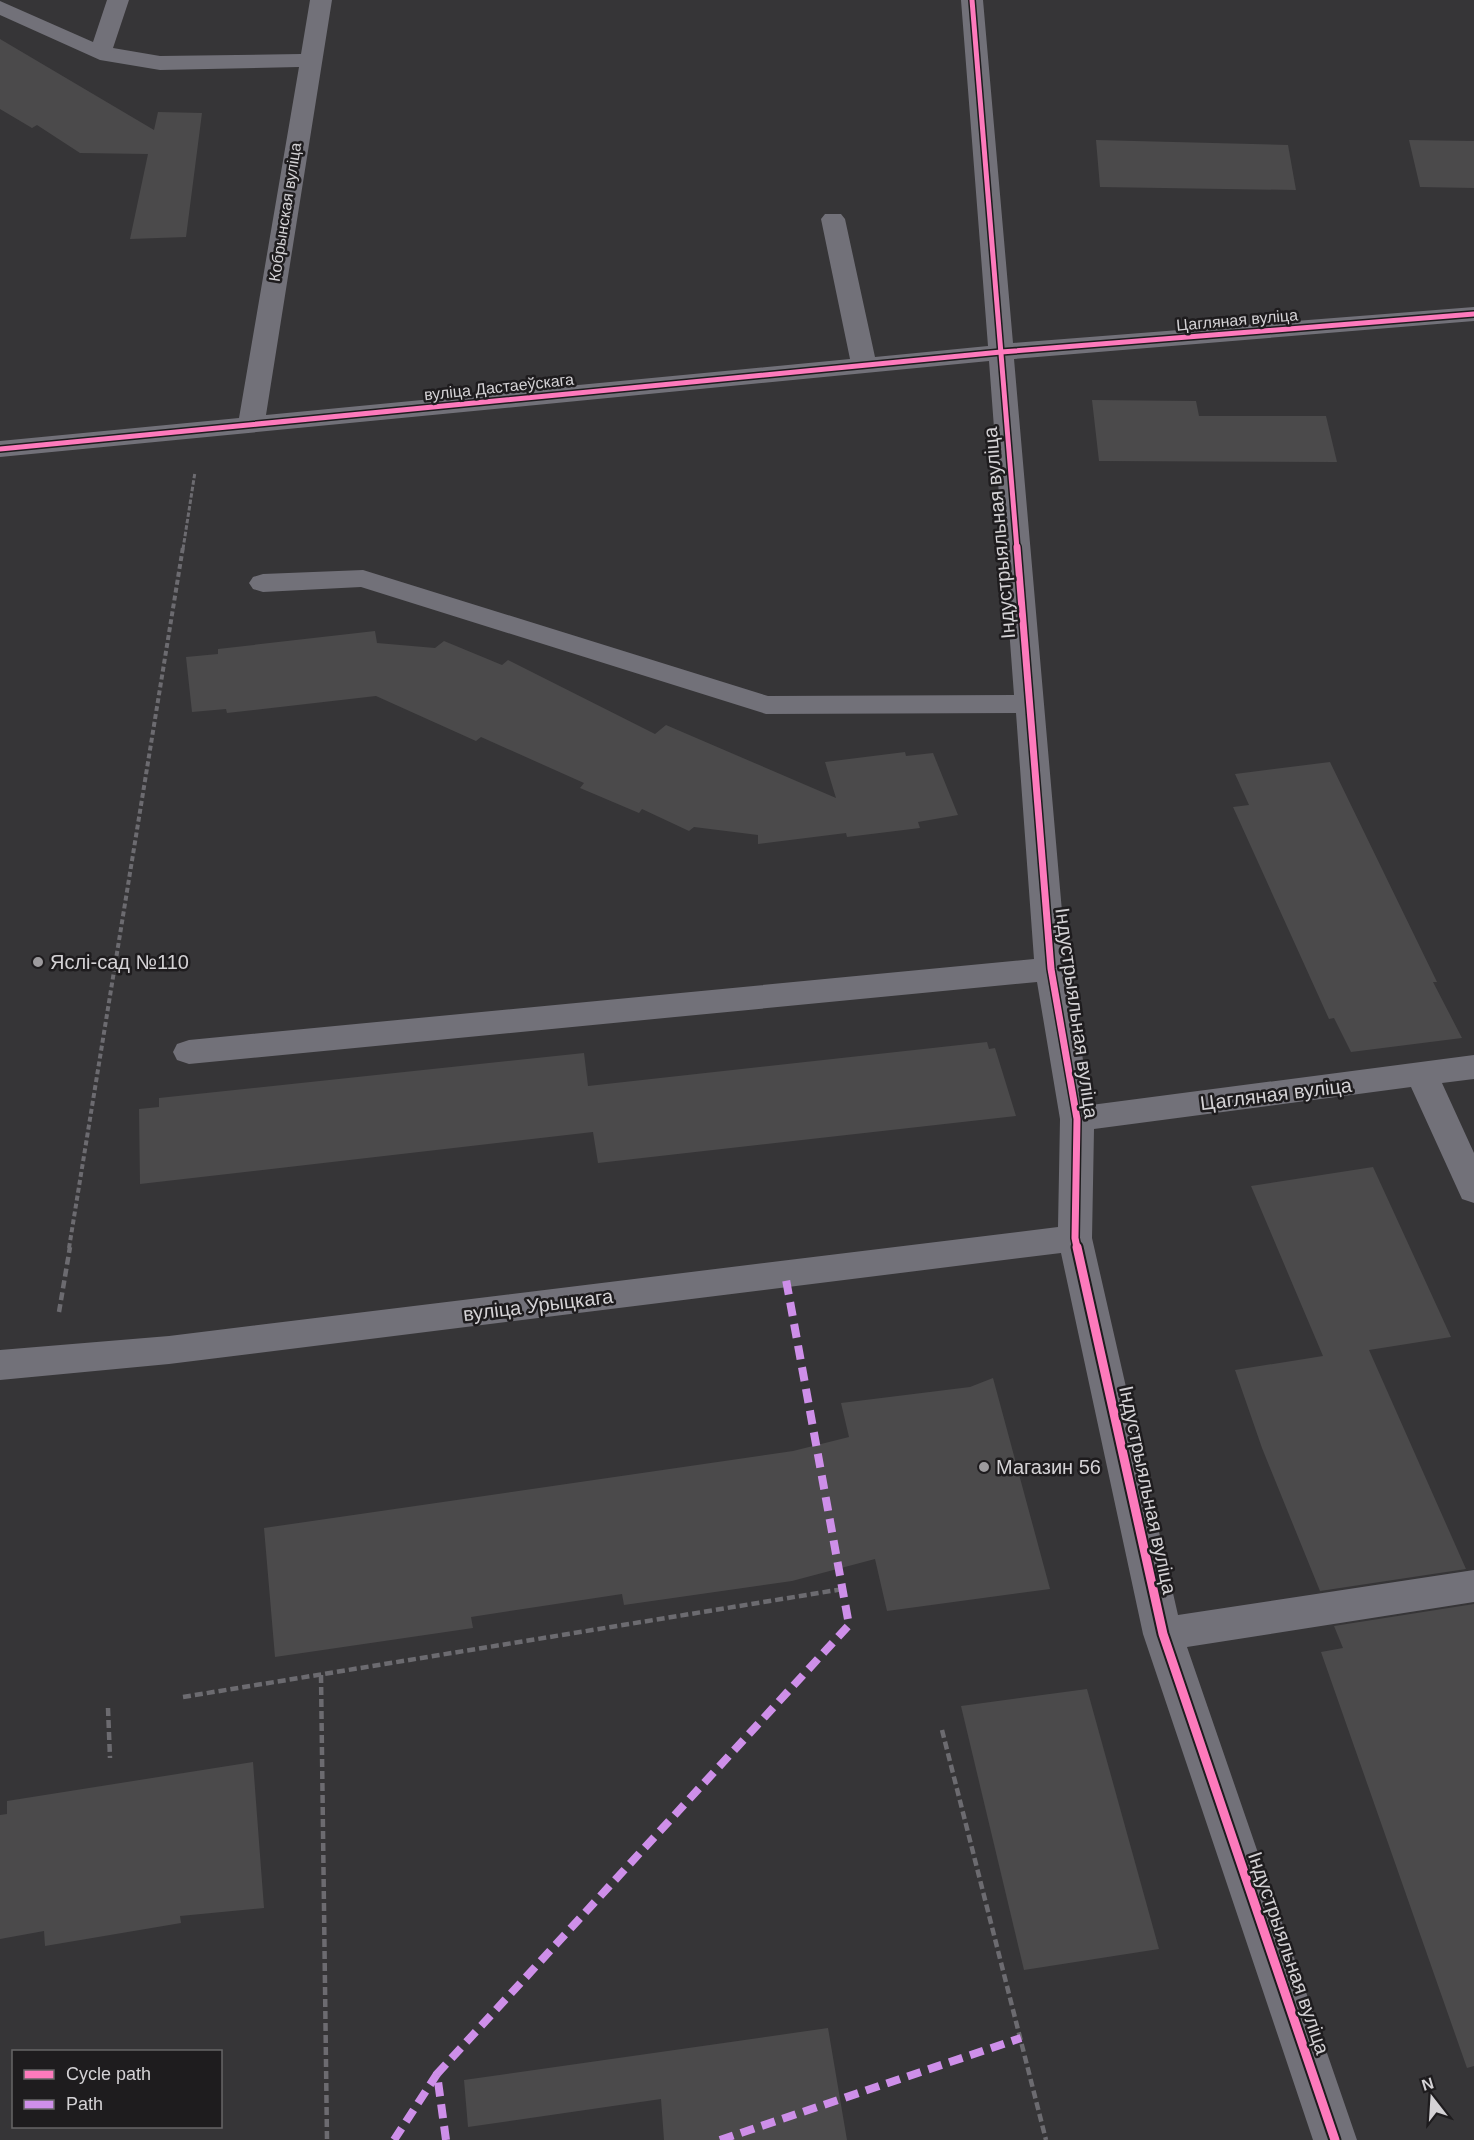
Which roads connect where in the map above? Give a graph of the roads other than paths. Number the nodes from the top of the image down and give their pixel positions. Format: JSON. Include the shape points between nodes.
{"nodes":[{"id":1,"x":118,"y":0,"type":"edge"},
{"id":2,"x":321,"y":0,"type":"edge"},
{"id":3,"x":972,"y":0,"type":"edge"},
{"id":4,"x":0,"y":7,"type":"edge"},
{"id":5,"x":100,"y":53,"type":"junction"},
{"id":6,"x":309,"y":60,"type":"junction"},
{"id":7,"x":833,"y":219,"type":"dead end"},
{"id":8,"x":1474,"y":314,"type":"edge"},
{"id":9,"x":1001,"y":352,"type":"junction"},
{"id":10,"x":864,"y":365,"type":"junction"},
{"id":11,"x":251,"y":425,"type":"junction"},
{"id":12,"x":0,"y":449,"type":"edge"},
{"id":13,"x":263,"y":583,"type":"dead end"},
{"id":14,"x":1029,"y":704,"type":"junction"},
{"id":15,"x":1051,"y":969,"type":"junction"},
{"id":16,"x":189,"y":1052,"type":"dead end"},
{"id":17,"x":1474,"y":1067,"type":"edge"},
{"id":18,"x":1422,"y":1076,"type":"junction"},
{"id":19,"x":1077,"y":1119,"type":"junction"},
{"id":20,"x":1474,"y":1190,"type":"edge"},
{"id":21,"x":1075,"y":1239,"type":"junction"},
{"id":22,"x":0,"y":1365,"type":"edge"},
{"id":23,"x":1474,"y":1586,"type":"edge"},
{"id":24,"x":1163,"y":1634,"type":"junction"},
{"id":25,"x":1335,"y":2140,"type":"edge"}],
"edges":[{"from":1,"to":5,"type":"street"},
{"from":2,"to":6,"type":"street","name":"Кобрынская вуліца"},
{"from":3,"to":9,"type":"street","name":"Індустрыяльная вуліца"},
{"from":4,"to":5,"type":"street"},
{"from":5,"to":6,"type":"street","via":[[160,63]]},
{"from":6,"to":11,"type":"street","name":"Кобрынская вуліца"},
{"from":7,"to":10,"type":"street"},
{"from":8,"to":9,"type":"street","name":"Цагляная вуліца"},
{"from":9,"to":10,"type":"street","name":"вуліца Дастаеўскага"},
{"from":9,"to":14,"type":"street","name":"Індустрыяльная вуліца"},
{"from":10,"to":11,"type":"street","name":"вуліца Дастаеўскага"},
{"from":11,"to":12,"type":"street","name":"вуліца Дастаеўскага"},
{"from":13,"to":14,"type":"street","via":[[363,578],[766,705]]},
{"from":14,"to":15,"type":"street","name":"Індустрыяльная вуліца"},
{"from":15,"to":16,"type":"street"},
{"from":15,"to":19,"type":"street","name":"Індустрыяльная вуліца"},
{"from":17,"to":18,"type":"street","name":"Цагляная вуліца"},
{"from":18,"to":19,"type":"street","name":"Цагляная вуліца"},
{"from":18,"to":20,"type":"street"},
{"from":19,"to":21,"type":"street","name":"Індустрыяльная вуліца"},
{"from":21,"to":22,"type":"street","name":"вуліца Урыцкага","via":[[181,1349]]},
{"from":21,"to":24,"type":"street","name":"Індустрыяльная вуліца"},
{"from":23,"to":24,"type":"street"},
{"from":24,"to":25,"type":"street","name":"Індустрыяльная вуліца"}]}
